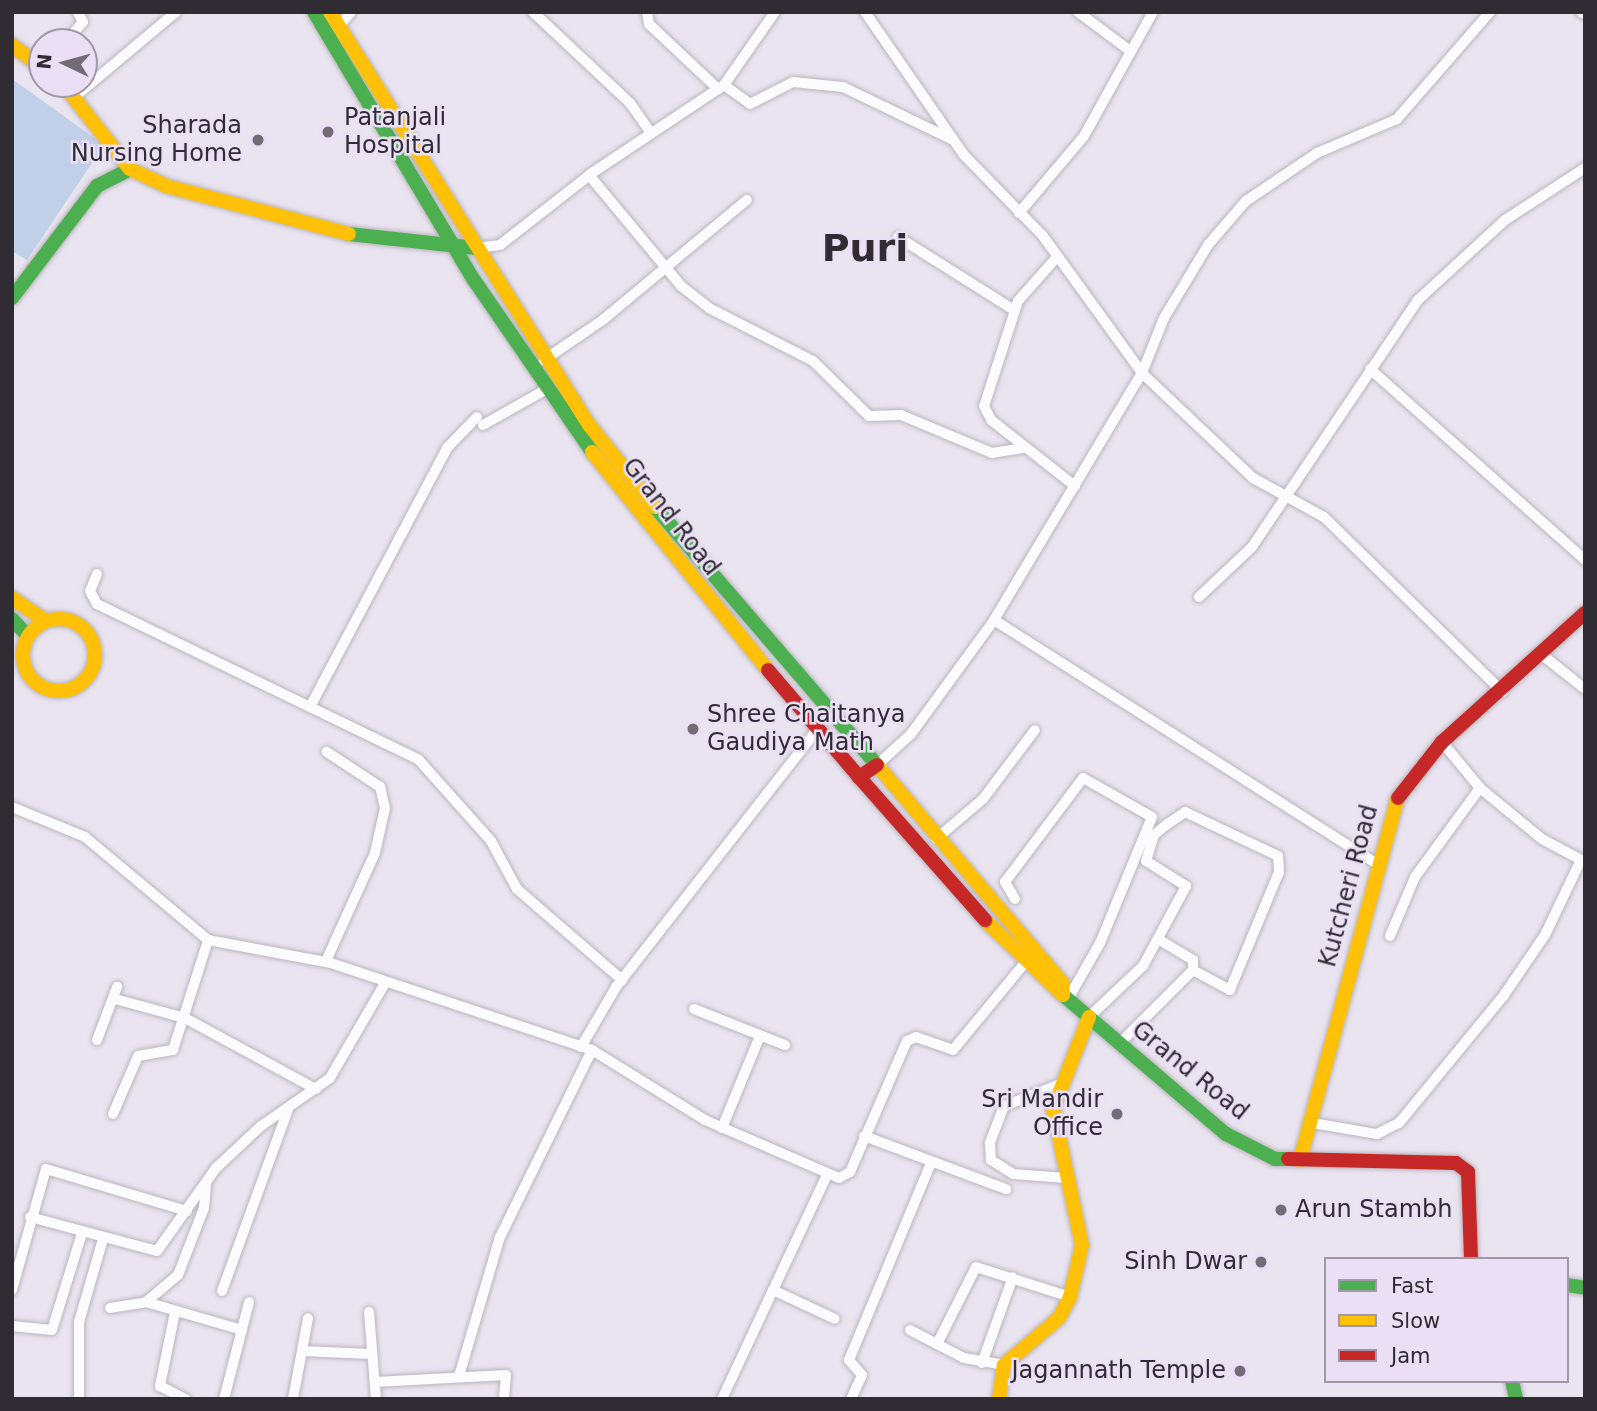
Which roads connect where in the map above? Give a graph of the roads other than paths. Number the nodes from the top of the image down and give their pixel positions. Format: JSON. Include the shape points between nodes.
{"nodes":[{"id":1,"x":78,"y":12,"type":"edge"},
{"id":2,"x":176,"y":12,"type":"edge"},
{"id":3,"x":314,"y":12,"type":"edge"},
{"id":4,"x":330,"y":12,"type":"edge"},
{"id":5,"x":351,"y":12,"type":"edge"},
{"id":6,"x":533,"y":12,"type":"edge"},
{"id":7,"x":648,"y":12,"type":"edge"},
{"id":8,"x":775,"y":12,"type":"edge"},
{"id":9,"x":865,"y":12,"type":"edge"},
{"id":10,"x":1078,"y":12,"type":"edge"},
{"id":11,"x":1153,"y":12,"type":"edge"},
{"id":12,"x":1490,"y":12,"type":"edge"},
{"id":13,"x":339,"y":26,"type":"junction"},
{"id":14,"x":78,"y":28,"type":"edge"},
{"id":15,"x":12,"y":45,"type":"edge"},
{"id":16,"x":1129,"y":50,"type":"junction"},
{"id":17,"x":28,"y":57,"type":"edge"},
{"id":18,"x":98,"y":77,"type":"edge"},
{"id":19,"x":721,"y":87,"type":"junction"},
{"id":20,"x":79,"y":98,"type":"edge"},
{"id":21,"x":652,"y":134,"type":"junction"},
{"id":22,"x":953,"y":140,"type":"junction"},
{"id":23,"x":1585,"y":168,"type":"edge"},
{"id":24,"x":131,"y":169,"type":"junction"},
{"id":25,"x":589,"y":175,"type":"junction"},
{"id":26,"x":747,"y":200,"type":"dead end"},
{"id":27,"x":1019,"y":213,"type":"junction"},
{"id":28,"x":898,"y":237,"type":"dead end"},
{"id":29,"x":453,"y":245,"type":"junction"},
{"id":30,"x":476,"y":248,"type":"junction"},
{"id":31,"x":1057,"y":257,"type":"junction"},
{"id":32,"x":663,"y":267,"type":"junction"},
{"id":33,"x":12,"y":298,"type":"edge"},
{"id":34,"x":1014,"y":310,"type":"junction"},
{"id":35,"x":544,"y":360,"type":"junction"},
{"id":36,"x":1370,"y":369,"type":"junction"},
{"id":37,"x":1142,"y":373,"type":"junction"},
{"id":38,"x":547,"y":389,"type":"junction"},
{"id":39,"x":1023,"y":448,"type":"junction"},
{"id":40,"x":1075,"y":486,"type":"junction"},
{"id":41,"x":1285,"y":493,"type":"junction"},
{"id":42,"x":1585,"y":560,"type":"edge"},
{"id":43,"x":97,"y":574,"type":"dead end"},
{"id":44,"x":1199,"y":597,"type":"dead end"},
{"id":45,"x":12,"y":598,"type":"edge"},
{"id":46,"x":1585,"y":613,"type":"edge"},
{"id":47,"x":12,"y":620,"type":"edge"},
{"id":48,"x":994,"y":620,"type":"junction"},
{"id":49,"x":46,"y":621,"type":"junction"},
{"id":50,"x":28,"y":636,"type":"junction"},
{"id":51,"x":1541,"y":654,"type":"junction"},
{"id":52,"x":1585,"y":689,"type":"edge"},
{"id":53,"x":1503,"y":692,"type":"junction"},
{"id":54,"x":310,"y":707,"type":"junction"},
{"id":55,"x":818,"y":728,"type":"junction"},
{"id":56,"x":1035,"y":730,"type":"dead end"},
{"id":57,"x":1442,"y":742,"type":"junction"},
{"id":58,"x":327,"y":752,"type":"dead end"},
{"id":59,"x":877,"y":765,"type":"junction"},
{"id":60,"x":859,"y":777,"type":"junction"},
{"id":61,"x":1480,"y":788,"type":"junction"},
{"id":62,"x":12,"y":807,"type":"edge"},
{"id":63,"x":936,"y":839,"type":"junction"},
{"id":64,"x":1582,"y":862,"type":"edge"},
{"id":65,"x":1376,"y":863,"type":"junction"},
{"id":66,"x":1015,"y":899,"type":"dead end"},
{"id":67,"x":1390,"y":936,"type":"dead end"},
{"id":68,"x":208,"y":940,"type":"junction"},
{"id":69,"x":1160,"y":940,"type":"junction"},
{"id":70,"x":326,"y":961,"type":"junction"},
{"id":71,"x":1024,"y":964,"type":"junction"},
{"id":72,"x":1193,"y":970,"type":"junction"},
{"id":73,"x":622,"y":979,"type":"junction"},
{"id":74,"x":385,"y":984,"type":"junction"},
{"id":75,"x":117,"y":987,"type":"dead end"},
{"id":76,"x":1065,"y":997,"type":"junction"},
{"id":77,"x":115,"y":999,"type":"junction"},
{"id":78,"x":694,"y":1009,"type":"dead end"},
{"id":79,"x":1089,"y":1017,"type":"junction"},
{"id":80,"x":185,"y":1018,"type":"junction"},
{"id":81,"x":760,"y":1036,"type":"junction"},
{"id":82,"x":97,"y":1040,"type":"dead end"},
{"id":83,"x":1119,"y":1044,"type":"junction"},
{"id":84,"x":785,"y":1045,"type":"dead end"},
{"id":85,"x":586,"y":1049,"type":"junction"},
{"id":86,"x":1058,"y":1085,"type":"junction"},
{"id":87,"x":316,"y":1089,"type":"junction"},
{"id":88,"x":289,"y":1107,"type":"junction"},
{"id":89,"x":113,"y":1114,"type":"dead end"},
{"id":90,"x":1313,"y":1123,"type":"junction"},
{"id":91,"x":722,"y":1128,"type":"junction"},
{"id":92,"x":864,"y":1136,"type":"junction"},
{"id":93,"x":1300,"y":1160,"type":"junction"},
{"id":94,"x":930,"y":1165,"type":"junction"},
{"id":95,"x":827,"y":1175,"type":"junction"},
{"id":96,"x":1066,"y":1178,"type":"junction"},
{"id":97,"x":206,"y":1182,"type":"junction"},
{"id":98,"x":1006,"y":1189,"type":"dead end"},
{"id":99,"x":187,"y":1211,"type":"junction"},
{"id":100,"x":30,"y":1217,"type":"junction"},
{"id":101,"x":82,"y":1233,"type":"junction"},
{"id":102,"x":103,"y":1239,"type":"junction"},
{"id":103,"x":1471,"y":1257,"type":"edge"},
{"id":104,"x":1013,"y":1277,"type":"junction"},
{"id":105,"x":12,"y":1290,"type":"edge"},
{"id":106,"x":773,"y":1290,"type":"junction"},
{"id":107,"x":222,"y":1292,"type":"dead end"},
{"id":108,"x":1070,"y":1297,"type":"junction"},
{"id":109,"x":146,"y":1302,"type":"junction"},
{"id":110,"x":249,"y":1303,"type":"dead end"},
{"id":111,"x":110,"y":1308,"type":"dead end"},
{"id":112,"x":175,"y":1312,"type":"junction"},
{"id":113,"x":369,"y":1312,"type":"dead end"},
{"id":114,"x":308,"y":1318,"type":"dead end"},
{"id":115,"x":835,"y":1319,"type":"dead end"},
{"id":116,"x":12,"y":1326,"type":"edge"},
{"id":117,"x":242,"y":1330,"type":"junction"},
{"id":118,"x":910,"y":1331,"type":"dead end"},
{"id":119,"x":937,"y":1344,"type":"junction"},
{"id":120,"x":302,"y":1351,"type":"junction"},
{"id":121,"x":371,"y":1354,"type":"junction"},
{"id":122,"x":982,"y":1363,"type":"junction"},
{"id":123,"x":1004,"y":1365,"type":"junction"},
{"id":124,"x":459,"y":1376,"type":"junction"},
{"id":125,"x":376,"y":1382,"type":"junction"},
{"id":126,"x":79,"y":1399,"type":"edge"},
{"id":127,"x":186,"y":1399,"type":"edge"},
{"id":128,"x":224,"y":1399,"type":"edge"},
{"id":129,"x":293,"y":1399,"type":"edge"},
{"id":130,"x":376,"y":1399,"type":"edge"},
{"id":131,"x":505,"y":1399,"type":"edge"},
{"id":132,"x":722,"y":1399,"type":"edge"},
{"id":133,"x":851,"y":1399,"type":"edge"},
{"id":134,"x":999,"y":1399,"type":"edge"}],
"edges":[{"from":1,"to":14,"type":"street","via":[[83,22]]},
{"from":2,"to":18,"type":"street"},
{"from":3,"to":29,"type":"main road","name":"Grand Road"},
{"from":4,"to":13,"type":"main road","name":"Grand Road"},
{"from":5,"to":13,"type":"street"},
{"from":6,"to":21,"type":"street","via":[[631,103]]},
{"from":7,"to":19,"type":"street","via":[[649,24]]},
{"from":8,"to":19,"type":"street"},
{"from":9,"to":22,"type":"street"},
{"from":10,"to":16,"type":"street"},
{"from":11,"to":16,"type":"street"},
{"from":12,"to":37,"type":"street","via":[[1397,118],[1317,153],[1246,201],[1184,282]]},
{"from":13,"to":30,"type":"main road","name":"Grand Road"},
{"from":15,"to":17,"type":"main road"},
{"from":16,"to":27,"type":"street","via":[[1129,61],[1084,136]]},
{"from":19,"to":21,"type":"street"},
{"from":19,"to":22,"type":"street","via":[[750,104],[793,82],[843,87]]},
{"from":20,"to":24,"type":"main road"},
{"from":21,"to":25,"type":"street"},
{"from":22,"to":27,"type":"street"},
{"from":23,"to":36,"type":"street","via":[[1505,220],[1445,273]]},
{"from":24,"to":29,"type":"main road","via":[[295,224],[377,241]]},
{"from":24,"to":33,"type":"main road","via":[[97,186]]},
{"from":25,"to":30,"type":"street","via":[[499,245]]},
{"from":25,"to":32,"type":"street"},
{"from":26,"to":32,"type":"street"},
{"from":27,"to":31,"type":"street"},
{"from":28,"to":34,"type":"street"},
{"from":29,"to":30,"type":"main road"},
{"from":29,"to":38,"type":"main road","name":"Grand Road"},
{"from":30,"to":35,"type":"main road","name":"Grand Road"},
{"from":31,"to":34,"type":"street"},
{"from":31,"to":37,"type":"street"},
{"from":32,"to":35,"type":"street","via":[[604,319]]},
{"from":32,"to":39,"type":"street","via":[[709,308],[826,371],[869,416],[901,415],[992,453]]},
{"from":34,"to":39,"type":"street","via":[[984,406],[991,420]]},
{"from":35,"to":59,"type":"main road","name":"Grand Road","via":[[655,510]]},
{"from":36,"to":41,"type":"street"},
{"from":36,"to":42,"type":"street"},
{"from":37,"to":40,"type":"street"},
{"from":37,"to":41,"type":"street","via":[[1254,478]]},
{"from":38,"to":54,"type":"street","via":[[480,421],[440,460]]},
{"from":38,"to":55,"type":"main road","name":"Grand Road","via":[[713,606]]},
{"from":39,"to":40,"type":"street"},
{"from":40,"to":48,"type":"street"},
{"from":41,"to":44,"type":"street","via":[[1252,547]]},
{"from":41,"to":53,"type":"street","via":[[1324,517]]},
{"from":43,"to":54,"type":"street","via":[[90,591],[97,604]]},
{"from":45,"to":49,"type":"main road"},
{"from":46,"to":51,"type":"main road","name":"Kutcheri Road"},
{"from":47,"to":50,"type":"main road"},
{"from":48,"to":59,"type":"street","via":[[911,733]]},
{"from":48,"to":65,"type":"street"},
{"from":49,"to":50,"type":"main road"},
{"from":49,"to":50,"type":"main road","via":[[66,618],[89,635],[95,657],[85,682],[68,692],[39,687],[27,671]]},
{"from":51,"to":52,"type":"street"},
{"from":51,"to":53,"type":"main road","name":"Kutcheri Road"},
{"from":53,"to":57,"type":"main road","name":"Kutcheri Road"},
{"from":54,"to":73,"type":"street","via":[[418,759],[491,841],[517,889]]},
{"from":55,"to":60,"type":"main road","name":"Grand Road"},
{"from":55,"to":73,"type":"street"},
{"from":56,"to":63,"type":"street","via":[[983,799]]},
{"from":57,"to":61,"type":"street"},
{"from":57,"to":65,"type":"main road","name":"Kutcheri Road","via":[[1395,802]]},
{"from":58,"to":70,"type":"street","via":[[380,787],[385,808],[375,853]]},
{"from":59,"to":60,"type":"main road"},
{"from":59,"to":63,"type":"main road","name":"Grand Road"},
{"from":60,"to":71,"type":"main road","name":"Grand Road"},
{"from":61,"to":64,"type":"street"},
{"from":61,"to":67,"type":"street","via":[[1415,877]]},
{"from":62,"to":68,"type":"street","via":[[85,837]]},
{"from":63,"to":76,"type":"main road","name":"Grand Road","via":[[1062,982]]},
{"from":64,"to":90,"type":"street","via":[[1545,935],[1504,995],[1399,1123],[1377,1134]]},
{"from":65,"to":90,"type":"main road","name":"Kutcheri Road"},
{"from":66,"to":76,"type":"street","via":[[1004,882],[1083,778],[1152,817],[1100,943]]},
{"from":68,"to":70,"type":"street"},
{"from":68,"to":80,"type":"street"},
{"from":69,"to":72,"type":"street","via":[[1193,960]]},
{"from":69,"to":72,"type":"street","via":[[1186,886],[1146,861],[1154,835],[1166,825],[1185,812],[1278,856],[1279,872],[1230,990]]},
{"from":69,"to":79,"type":"street","via":[[1143,966]]},
{"from":70,"to":74,"type":"street"},
{"from":71,"to":76,"type":"main road","name":"Grand Road"},
{"from":71,"to":92,"type":"street","via":[[953,1050],[916,1037],[906,1041]]},
{"from":72,"to":83,"type":"street"},
{"from":73,"to":85,"type":"street"},
{"from":74,"to":85,"type":"street"},
{"from":74,"to":87,"type":"street","via":[[339,1066]]},
{"from":75,"to":77,"type":"street"},
{"from":76,"to":79,"type":"main road","name":"Grand Road"},
{"from":77,"to":80,"type":"street"},
{"from":77,"to":82,"type":"street"},
{"from":78,"to":81,"type":"street"},
{"from":79,"to":83,"type":"main road","name":"Grand Road"},
{"from":79,"to":86,"type":"main road"},
{"from":80,"to":87,"type":"street"},
{"from":80,"to":89,"type":"street","via":[[170,1054],[138,1056]]},
{"from":81,"to":84,"type":"street"},
{"from":81,"to":91,"type":"street"},
{"from":83,"to":93,"type":"main road","name":"Grand Road","via":[[1226,1134],[1275,1159]]},
{"from":85,"to":91,"type":"street"},
{"from":85,"to":124,"type":"street","via":[[500,1237]]},
{"from":86,"to":96,"type":"main road","via":[[1053,1109]]},
{"from":86,"to":96,"type":"street","via":[[1004,1105],[990,1143],[991,1160],[1013,1174]]},
{"from":87,"to":88,"type":"street"},
{"from":88,"to":97,"type":"street"},
{"from":88,"to":107,"type":"street"},
{"from":90,"to":93,"type":"main road","name":"Kutcheri Road"},
{"from":91,"to":95,"type":"street"},
{"from":92,"to":94,"type":"street"},
{"from":92,"to":95,"type":"street","via":[[850,1172]]},
{"from":93,"to":103,"type":"main road","name":"Grand Road","via":[[1367,1156],[1456,1163],[1468,1172]]},
{"from":94,"to":98,"type":"street"},
{"from":94,"to":133,"type":"street","via":[[849,1360],[862,1375]]},
{"from":95,"to":106,"type":"street"},
{"from":96,"to":108,"type":"main road","via":[[1082,1245]]},
{"from":97,"to":99,"type":"street"},
{"from":97,"to":109,"type":"street","via":[[204,1208],[178,1275]]},
{"from":99,"to":100,"type":"street","via":[[51,1169],[42,1173]]},
{"from":99,"to":102,"type":"street","via":[[157,1251]]},
{"from":100,"to":101,"type":"street"},
{"from":100,"to":105,"type":"street"},
{"from":101,"to":102,"type":"street"},
{"from":101,"to":116,"type":"street","via":[[52,1329]]},
{"from":102,"to":126,"type":"street","via":[[79,1322]]},
{"from":104,"to":108,"type":"street"},
{"from":104,"to":119,"type":"street","via":[[976,1267]]},
{"from":104,"to":122,"type":"street"},
{"from":106,"to":115,"type":"street"},
{"from":106,"to":132,"type":"street"},
{"from":108,"to":123,"type":"main road","via":[[1059,1318]]},
{"from":109,"to":111,"type":"street"},
{"from":109,"to":112,"type":"street"},
{"from":110,"to":117,"type":"street"},
{"from":112,"to":117,"type":"street"},
{"from":112,"to":127,"type":"street","via":[[160,1386]]},
{"from":113,"to":121,"type":"street"},
{"from":114,"to":120,"type":"street"},
{"from":117,"to":128,"type":"street"},
{"from":118,"to":119,"type":"street"},
{"from":119,"to":122,"type":"street"},
{"from":120,"to":121,"type":"street"},
{"from":120,"to":129,"type":"street"},
{"from":121,"to":125,"type":"street"},
{"from":122,"to":123,"type":"street"},
{"from":123,"to":134,"type":"main road"},
{"from":124,"to":125,"type":"street"},
{"from":124,"to":131,"type":"street","via":[[506,1375]]},
{"from":125,"to":130,"type":"street"}]}
